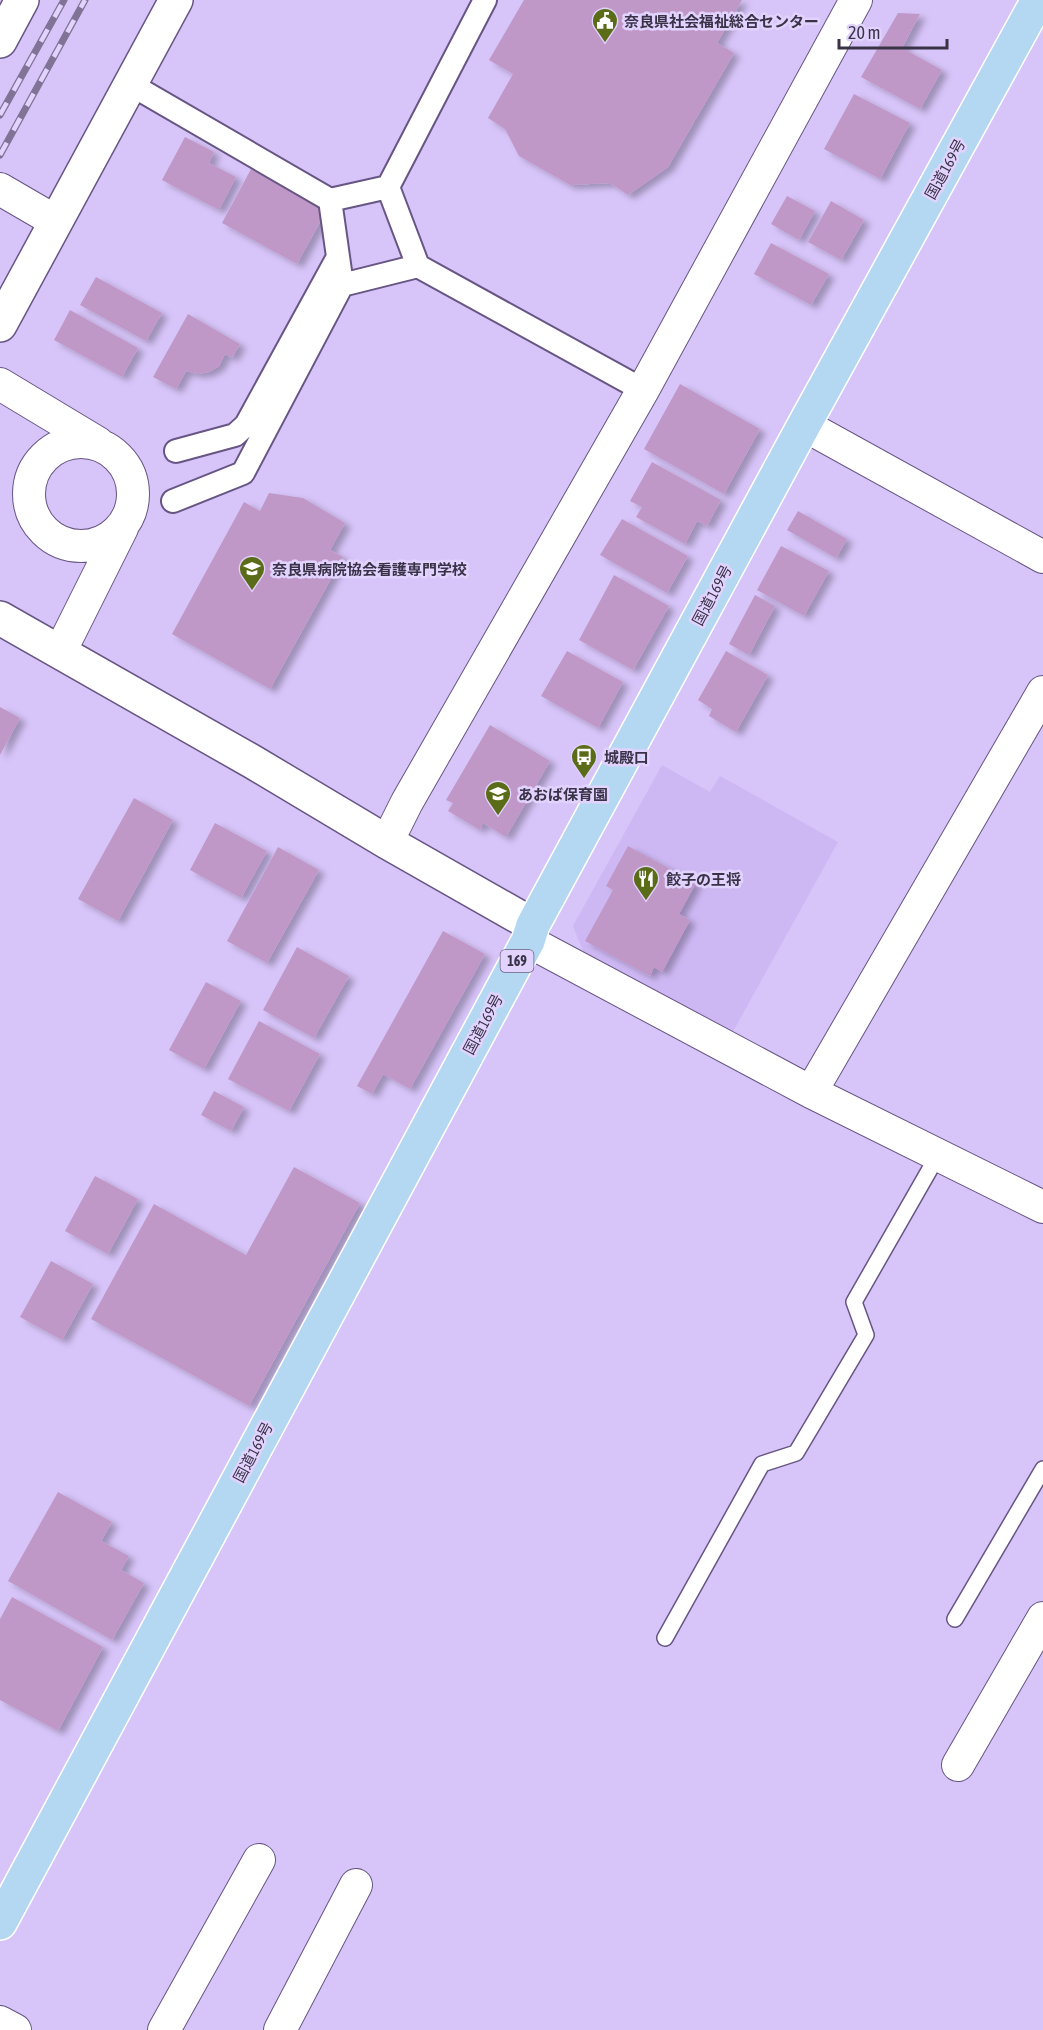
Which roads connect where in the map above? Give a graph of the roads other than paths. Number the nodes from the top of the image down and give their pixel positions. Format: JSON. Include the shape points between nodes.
{"nodes":[{"id":1,"x":22,"y":0,"type":"edge"},
{"id":2,"x":176,"y":0,"type":"edge"},
{"id":3,"x":485,"y":0,"type":"edge"},
{"id":4,"x":856,"y":0,"type":"edge"},
{"id":5,"x":1038,"y":0,"type":"edge"},
{"id":6,"x":0,"y":41,"type":"edge"},
{"id":7,"x":130,"y":84,"type":"junction"},
{"id":8,"x":388,"y":187,"type":"junction"},
{"id":9,"x":0,"y":189,"type":"edge"},
{"id":10,"x":330,"y":200,"type":"junction"},
{"id":11,"x":55,"y":221,"type":"junction"},
{"id":12,"x":338,"y":257,"type":"junction"},
{"id":13,"x":418,"y":266,"type":"junction"},
{"id":14,"x":342,"y":285,"type":"junction"},
{"id":15,"x":0,"y":325,"type":"edge"},
{"id":16,"x":0,"y":384,"type":"edge"},
{"id":17,"x":643,"y":390,"type":"junction"},
{"id":18,"x":804,"y":425,"type":"junction"},
{"id":19,"x":104,"y":447,"type":"junction"},
{"id":20,"x":176,"y":451,"type":"dead end"},
{"id":21,"x":173,"y":501,"type":"dead end"},
{"id":22,"x":124,"y":524,"type":"junction"},
{"id":23,"x":1041,"y":550,"type":"edge"},
{"id":24,"x":0,"y":618,"type":"edge"},
{"id":25,"x":60,"y":652,"type":"junction"},
{"id":26,"x":1043,"y":692,"type":"edge"},
{"id":27,"x":387,"y":842,"type":"junction"},
{"id":28,"x":531,"y":933,"type":"junction"},
{"id":29,"x":811,"y":1092,"type":"junction"},
{"id":30,"x":938,"y":1155,"type":"junction"},
{"id":31,"x":1043,"y":1207,"type":"edge"},
{"id":32,"x":1043,"y":1469,"type":"edge"},
{"id":33,"x":1043,"y":1618,"type":"edge"},
{"id":34,"x":954,"y":1619,"type":"dead end"},
{"id":35,"x":665,"y":1638,"type":"dead end"},
{"id":36,"x":958,"y":1765,"type":"dead end"},
{"id":37,"x":259,"y":1860,"type":"dead end"},
{"id":38,"x":356,"y":1886,"type":"dead end"},
{"id":39,"x":0,"y":1923,"type":"edge"},
{"id":40,"x":0,"y":2022,"type":"edge"},
{"id":41,"x":15,"y":2030,"type":"edge"},
{"id":42,"x":164,"y":2030,"type":"edge"},
{"id":43,"x":280,"y":2030,"type":"edge"}],
"edges":[{"from":1,"to":6,"type":"street"},
{"from":2,"to":7,"type":"street"},
{"from":3,"to":8,"type":"street"},
{"from":4,"to":17,"type":"street"},
{"from":5,"to":18,"type":"highway","name":"国道169号","number":"169"},
{"from":7,"to":10,"type":"street"},
{"from":7,"to":11,"type":"street"},
{"from":8,"to":10,"type":"street"},
{"from":8,"to":13,"type":"street"},
{"from":9,"to":11,"type":"street"},
{"from":10,"to":12,"type":"street"},
{"from":11,"to":15,"type":"street"},
{"from":12,"to":14,"type":"street"},
{"from":12,"to":20,"type":"street","via":[[246,425],[235,435]]},
{"from":13,"to":14,"type":"street"},
{"from":13,"to":17,"type":"street"},
{"from":14,"to":21,"type":"street","via":[[243,473]]},
{"from":16,"to":19,"type":"street"},
{"from":17,"to":27,"type":"street"},
{"from":18,"to":23,"type":"street"},
{"from":18,"to":28,"type":"highway","name":"国道169号","number":"169"},
{"from":19,"to":22,"type":"street","via":[[119,457],[134,490],[132,508]]},
{"from":19,"to":22,"type":"street","via":[[86,441],[51,450],[31,478],[31,510],[50,536],[65,544],[98,544]]},
{"from":22,"to":25,"type":"street"},
{"from":24,"to":25,"type":"street"},
{"from":25,"to":27,"type":"street"},
{"from":26,"to":29,"type":"street"},
{"from":27,"to":28,"type":"street"},
{"from":28,"to":29,"type":"street"},
{"from":28,"to":39,"type":"highway","name":"国道169号","number":"169"},
{"from":29,"to":30,"type":"street"},
{"from":30,"to":31,"type":"street"},
{"from":30,"to":35,"type":"lane","via":[[854,1302],[866,1335],[796,1453],[762,1464]]},
{"from":32,"to":34,"type":"lane"},
{"from":33,"to":36,"type":"street"},
{"from":37,"to":42,"type":"street"},
{"from":38,"to":43,"type":"street"},
{"from":40,"to":41,"type":"street"}]}
